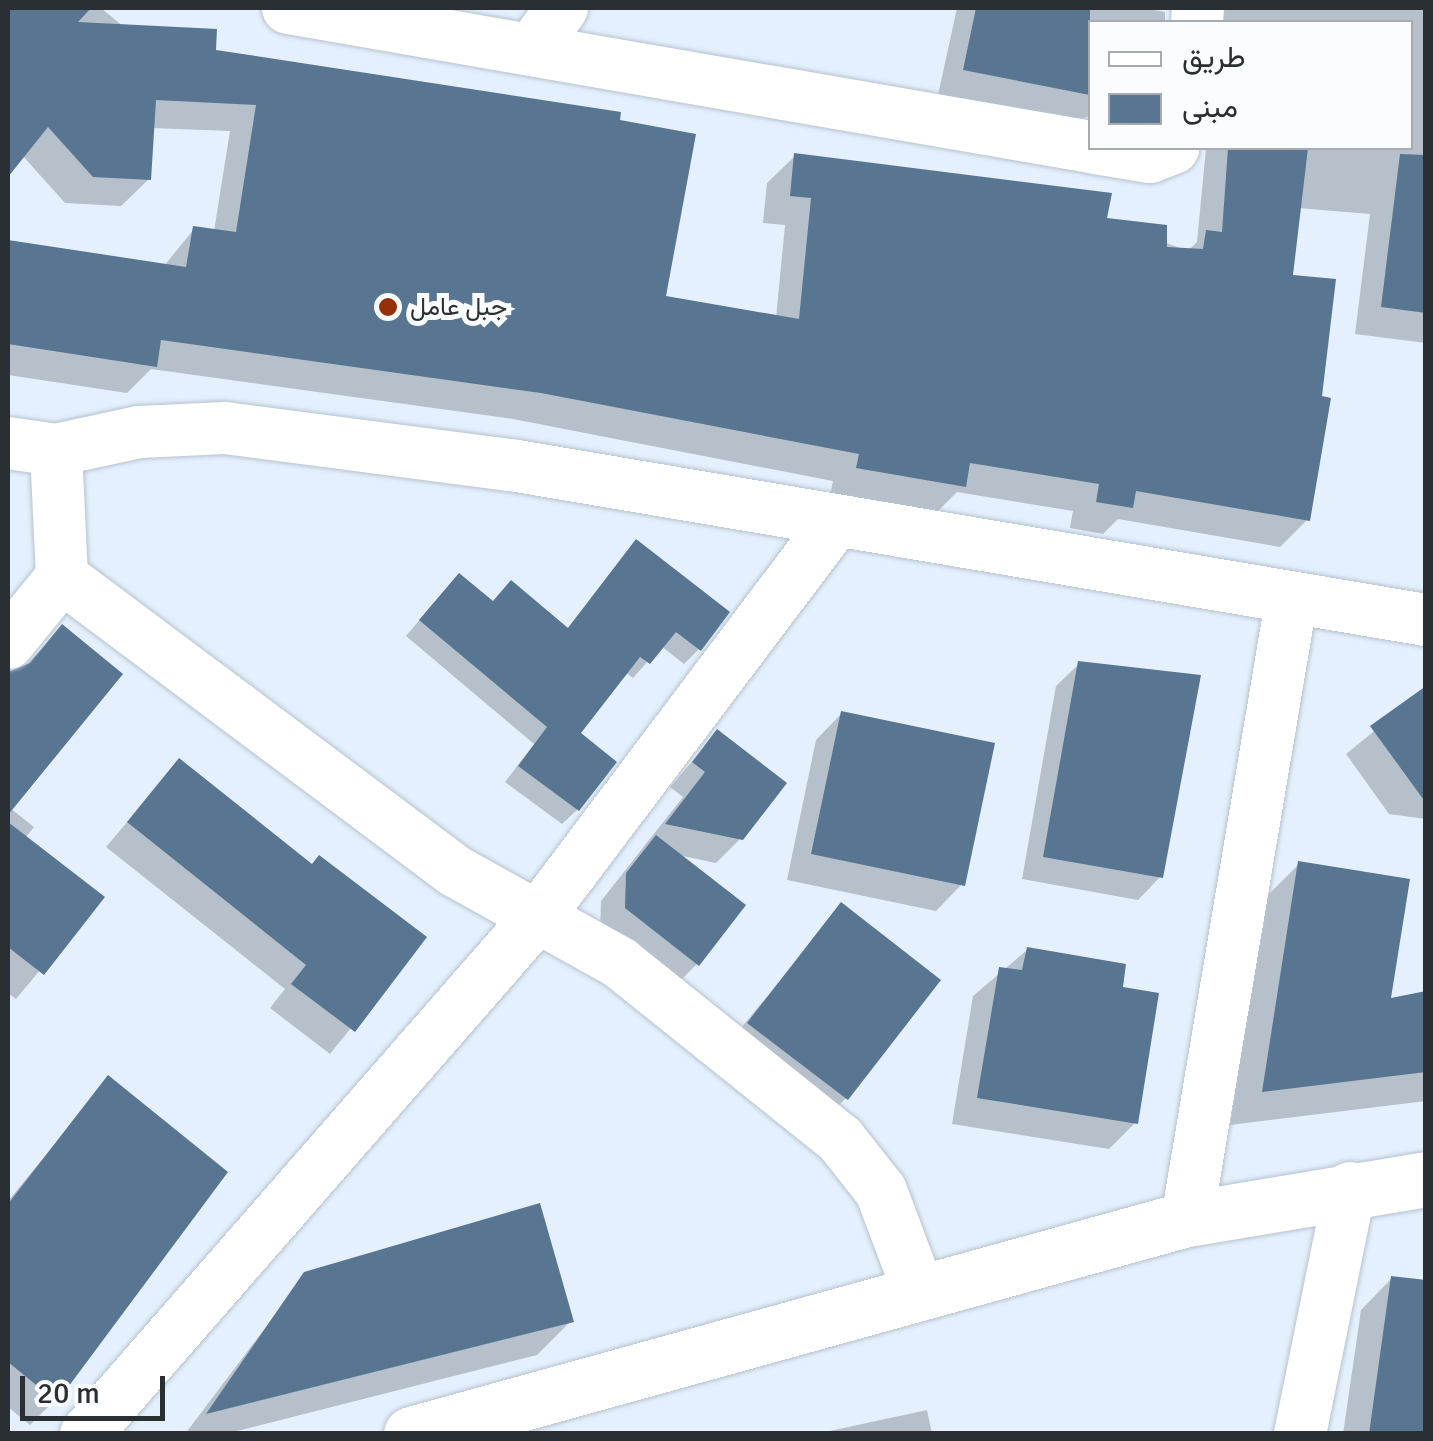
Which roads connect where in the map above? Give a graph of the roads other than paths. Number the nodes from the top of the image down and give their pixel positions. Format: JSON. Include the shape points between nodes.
{"nodes":[{"id":1,"x":288,"y":8,"type":"edge"},
{"id":2,"x":562,"y":8,"type":"edge"},
{"id":3,"x":532,"y":49,"type":"junction"},
{"id":4,"x":1088,"y":146,"type":"edge"},
{"id":5,"x":1110,"y":150,"type":"edge"},
{"id":6,"x":1168,"y":150,"type":"edge"},
{"id":7,"x":32,"y":447,"type":"edge"},
{"id":8,"x":833,"y":525,"type":"junction"},
{"id":9,"x":62,"y":577,"type":"junction"},
{"id":10,"x":1291,"y":602,"type":"junction"},
{"id":11,"x":1426,"y":620,"type":"edge"},
{"id":12,"x":8,"y":643,"type":"edge"},
{"id":13,"x":540,"y":914,"type":"junction"},
{"id":14,"x":1426,"y":1179,"type":"edge"},
{"id":15,"x":1350,"y":1188,"type":"junction"},
{"id":16,"x":1186,"y":1219,"type":"junction"},
{"id":17,"x":920,"y":1295,"type":"junction"},
{"id":18,"x":86,"y":1434,"type":"edge"},
{"id":19,"x":411,"y":1434,"type":"edge"},
{"id":20,"x":1300,"y":1434,"type":"edge"}],
"edges":[{"from":1,"to":3,"type":"street"},
{"from":2,"to":3,"type":"street"},
{"from":3,"to":4,"type":"street"},
{"from":5,"to":6,"type":"street","via":[[1150,157]]},
{"from":7,"to":8,"type":"street","via":[[224,428],[517,466]]},
{"from":7,"to":9,"type":"street"},
{"from":8,"to":10,"type":"street"},
{"from":8,"to":13,"type":"street"},
{"from":9,"to":12,"type":"street"},
{"from":9,"to":13,"type":"street","via":[[429,853]]},
{"from":10,"to":11,"type":"street"},
{"from":10,"to":16,"type":"street"},
{"from":13,"to":17,"type":"street","via":[[620,963],[840,1140],[881,1191]]},
{"from":13,"to":18,"type":"street"},
{"from":14,"to":15,"type":"main road"},
{"from":15,"to":16,"type":"main road"},
{"from":15,"to":20,"type":"street"},
{"from":16,"to":17,"type":"main road"},
{"from":17,"to":19,"type":"main road"}]}
